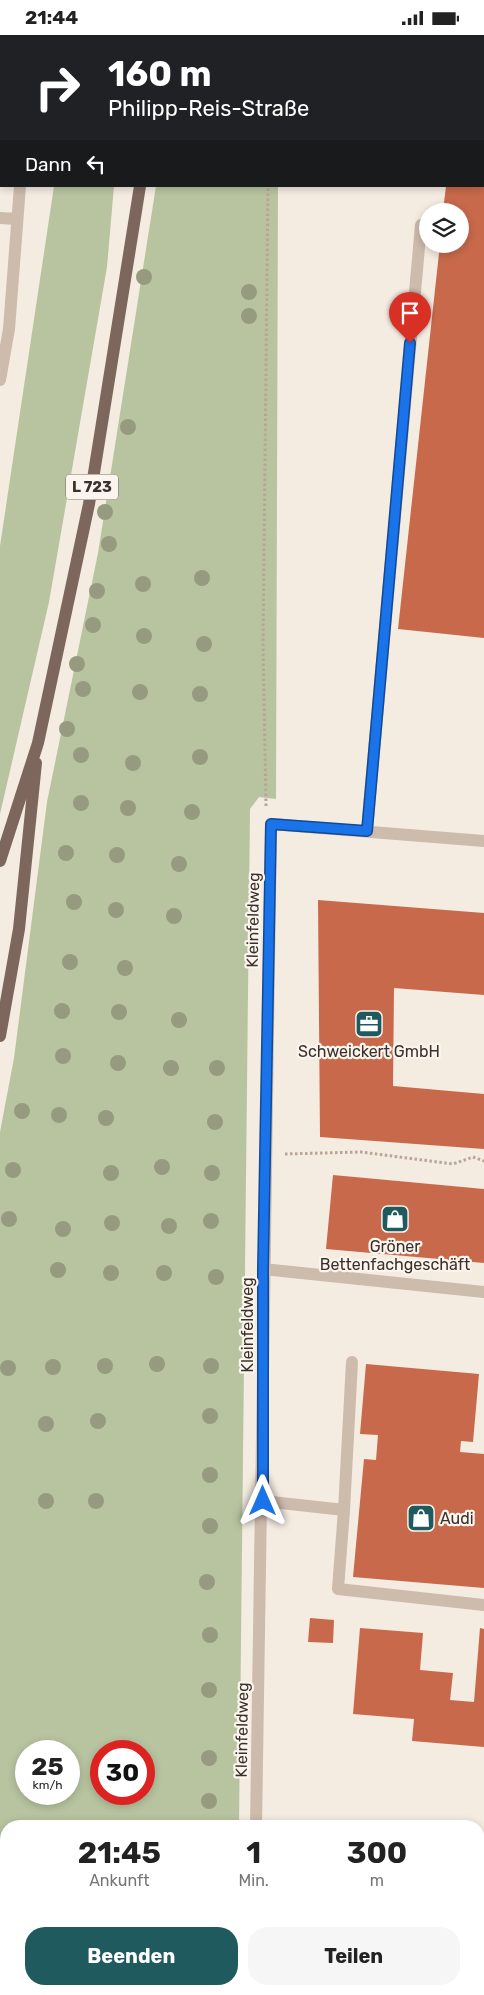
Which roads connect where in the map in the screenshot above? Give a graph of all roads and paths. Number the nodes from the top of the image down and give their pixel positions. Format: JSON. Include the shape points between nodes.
{"nodes":[{"id":1,"x":20,"y":187,"type":"edge"},
{"id":2,"x":140,"y":187,"type":"edge"},
{"id":3,"x":268,"y":187,"type":"edge"},
{"id":4,"x":0,"y":219,"type":"edge"},
{"id":5,"x":18,"y":219,"type":"junction"},
{"id":6,"x":419,"y":247,"type":"edge"},
{"id":7,"x":0,"y":380,"type":"edge"},
{"id":8,"x":38,"y":743,"type":"junction"},
{"id":9,"x":271,"y":824,"type":"junction"},
{"id":10,"x":367,"y":831,"type":"junction"},
{"id":11,"x":484,"y":841,"type":"edge"},
{"id":12,"x":0,"y":861,"type":"edge"},
{"id":13,"x":0,"y":1036,"type":"edge"},
{"id":14,"x":266,"y":1155,"type":"junction"},
{"id":15,"x":484,"y":1161,"type":"edge"},
{"id":16,"x":263,"y":1269,"type":"junction"},
{"id":17,"x":484,"y":1292,"type":"edge"},
{"id":18,"x":352,"y":1362,"type":"dead end"},
{"id":19,"x":263,"y":1501,"type":"junction"},
{"id":20,"x":344,"y":1510,"type":"junction"},
{"id":21,"x":484,"y":1605,"type":"edge"},
{"id":22,"x":256,"y":1820,"type":"edge"}],
"edges":[{"from":1,"to":5,"type":"street"},
{"from":2,"to":8,"type":"main road","number":"L 723","via":[[89,504]]},
{"from":3,"to":9,"type":"path","via":[[263,645],[266,804]]},
{"from":4,"to":5,"type":"street"},
{"from":5,"to":7,"type":"street"},
{"from":6,"to":10,"type":"street"},
{"from":8,"to":12,"type":"main road","number":"L 723"},
{"from":8,"to":13,"type":"main road","number":"L 723","via":[[19,929]]},
{"from":9,"to":10,"type":"street"},
{"from":9,"to":14,"type":"street","name":"Kleinfeldweg"},
{"from":10,"to":11,"type":"street"},
{"from":14,"to":15,"type":"path","via":[[361,1152],[453,1164],[473,1157]]},
{"from":14,"to":16,"type":"street","name":"Kleinfeldweg"},
{"from":16,"to":17,"type":"street"},
{"from":16,"to":19,"type":"street","name":"Kleinfeldweg"},
{"from":18,"to":20,"type":"street"},
{"from":19,"to":20,"type":"street"},
{"from":19,"to":22,"type":"street","name":"Kleinfeldweg"},
{"from":20,"to":21,"type":"street","via":[[338,1589]]}]}
